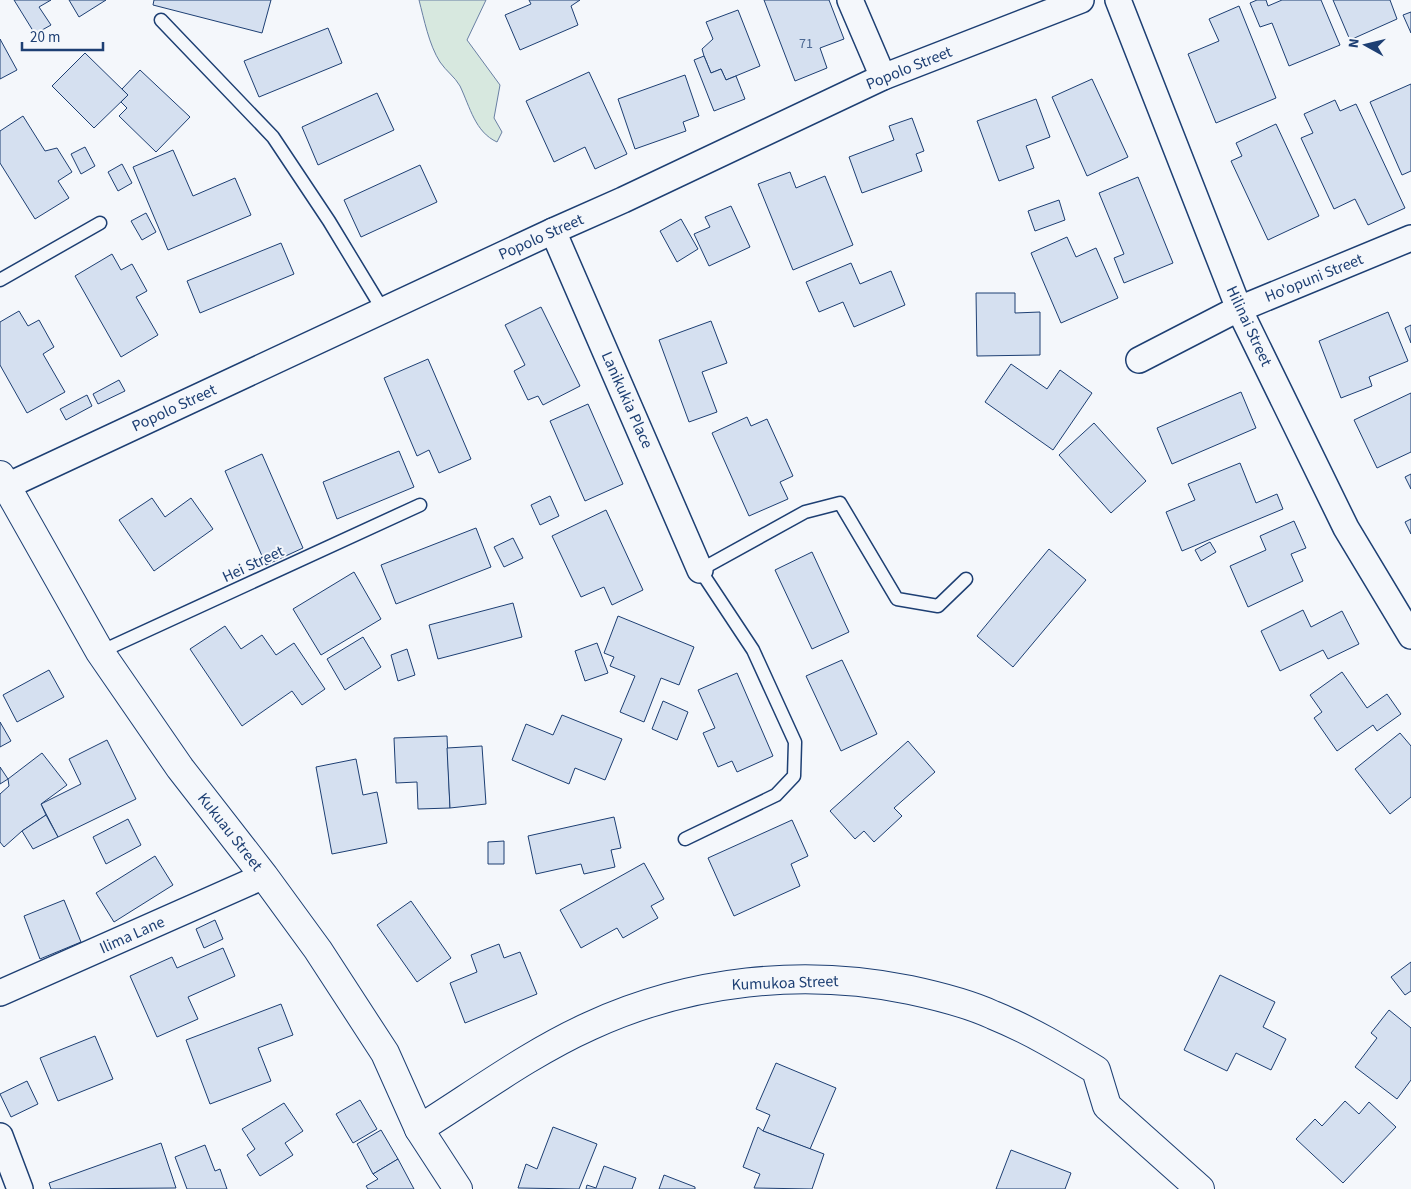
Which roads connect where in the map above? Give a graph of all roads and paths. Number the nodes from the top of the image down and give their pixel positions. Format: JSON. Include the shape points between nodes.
{"nodes":[{"id":1,"x":850,"y":0,"type":"edge"},
{"id":2,"x":1081,"y":0,"type":"edge"},
{"id":3,"x":1118,"y":0,"type":"edge"},
{"id":4,"x":161,"y":20,"type":"dead end"},
{"id":5,"x":883,"y":77,"type":"junction"},
{"id":6,"x":100,"y":223,"type":"dead end"},
{"id":7,"x":553,"y":231,"type":"junction"},
{"id":8,"x":1411,"y":238,"type":"edge"},
{"id":9,"x":0,"y":280,"type":"edge"},
{"id":10,"x":1239,"y":309,"type":"junction"},
{"id":11,"x":383,"y":310,"type":"junction"},
{"id":12,"x":1139,"y":360,"type":"dead end"},
{"id":13,"x":3,"y":481,"type":"edge"},
{"id":14,"x":420,"y":505,"type":"dead end"},
{"id":15,"x":700,"y":570,"type":"junction"},
{"id":16,"x":966,"y":579,"type":"dead end"},
{"id":17,"x":1411,"y":636,"type":"edge"},
{"id":18,"x":100,"y":652,"type":"junction"},
{"id":19,"x":685,"y":839,"type":"dead end"},
{"id":20,"x":264,"y":876,"type":"junction"},
{"id":21,"x":0,"y":993,"type":"edge"},
{"id":22,"x":419,"y":1129,"type":"junction"},
{"id":23,"x":0,"y":1136,"type":"edge"},
{"id":24,"x":20,"y":1189,"type":"edge"},
{"id":25,"x":458,"y":1189,"type":"edge"},
{"id":26,"x":1200,"y":1189,"type":"edge"}],
"edges":[{"from":1,"to":5,"type":"street"},
{"from":2,"to":5,"type":"street","name":"Popolo Street"},
{"from":3,"to":10,"type":"street","name":"Hilinai Street"},
{"from":4,"to":11,"type":"lane","via":[[273,137]]},
{"from":5,"to":7,"type":"street","name":"Popolo Street"},
{"from":6,"to":9,"type":"lane"},
{"from":7,"to":11,"type":"street","name":"Popolo Street"},
{"from":7,"to":15,"type":"street","name":"Lanikukia Place"},
{"from":8,"to":10,"type":"street","name":"Ho'opuni Street"},
{"from":10,"to":12,"type":"street","name":"Ho'opuni Street"},
{"from":10,"to":17,"type":"street","name":"Hilinai Street","via":[[1346,528]]},
{"from":11,"to":13,"type":"street","name":"Popolo Street"},
{"from":13,"to":18,"type":"street","name":"Kukuau Street"},
{"from":14,"to":18,"type":"lane","name":"Hei Street"},
{"from":15,"to":16,"type":"lane","via":[[805,512],[840,504],[897,599],[938,606]]},
{"from":15,"to":19,"type":"lane","via":[[753,650],[795,742],[794,776],[776,795]]},
{"from":18,"to":20,"type":"street","name":"Kukuau Street","via":[[180,768]]},
{"from":20,"to":21,"type":"street","name":"Ilima Lane"},
{"from":20,"to":22,"type":"street","name":"Kukuau Street","via":[[318,950],[384,1053]]},
{"from":22,"to":25,"type":"street","name":"Kukuau Street"},
{"from":22,"to":26,"type":"street","name":"Kumukoa Street","via":[[538,1054],[590,1026],[645,1004],[747,981],[819,978],[878,984],[936,996],[992,1014],[1046,1039],[1096,1070],[1107,1106]]},
{"from":23,"to":24,"type":"street"}]}
